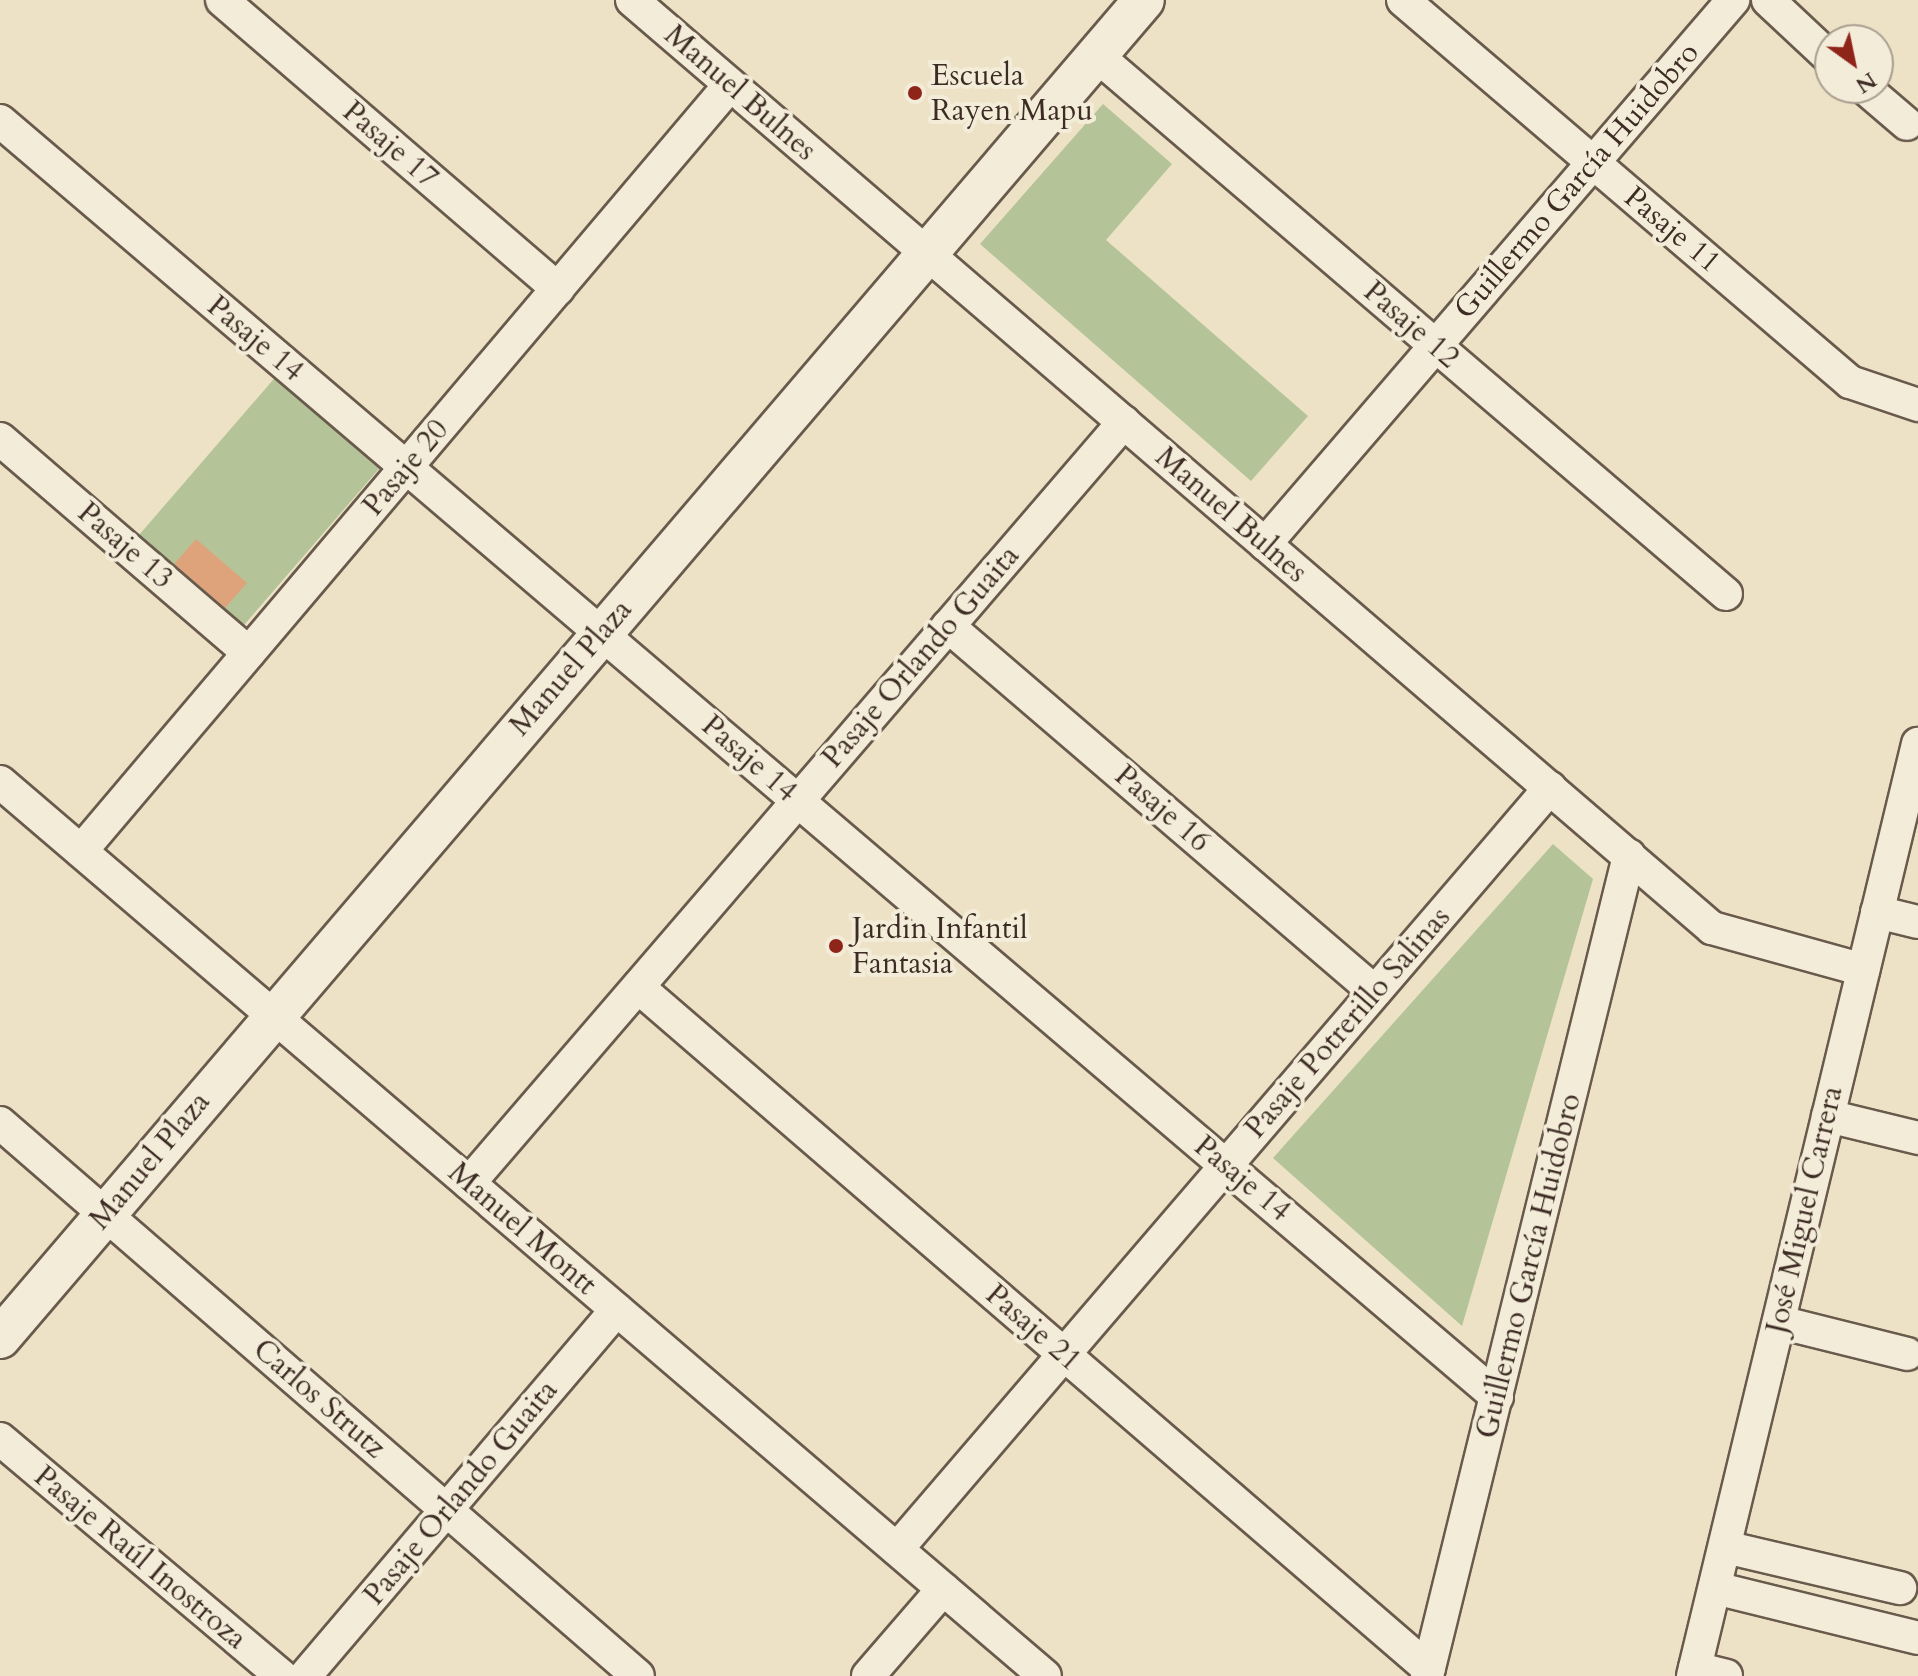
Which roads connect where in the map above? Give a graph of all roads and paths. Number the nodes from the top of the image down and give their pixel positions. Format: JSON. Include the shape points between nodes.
{"nodes":[{"id":1,"x":222,"y":0,"type":"edge"},
{"id":2,"x":632,"y":0,"type":"edge"},
{"id":3,"x":1144,"y":0,"type":"edge"},
{"id":4,"x":1403,"y":0,"type":"edge"},
{"id":5,"x":1733,"y":0,"type":"edge"},
{"id":6,"x":1768,"y":0,"type":"edge"},
{"id":7,"x":1814,"y":43,"type":"edge"},
{"id":8,"x":1096,"y":55,"type":"junction"},
{"id":9,"x":730,"y":85,"type":"junction"},
{"id":10,"x":1884,"y":104,"type":"edge"},
{"id":11,"x":0,"y":121,"type":"edge"},
{"id":12,"x":1907,"y":124,"type":"dead end"},
{"id":13,"x":1593,"y":163,"type":"junction"},
{"id":14,"x":927,"y":253,"type":"junction"},
{"id":15,"x":558,"y":289,"type":"junction"},
{"id":16,"x":1435,"y":345,"type":"junction"},
{"id":17,"x":1918,"y":405,"type":"edge"},
{"id":18,"x":1124,"y":422,"type":"junction"},
{"id":19,"x":0,"y":439,"type":"edge"},
{"id":20,"x":406,"y":468,"type":"junction"},
{"id":21,"x":1265,"y":544,"type":"junction"},
{"id":22,"x":1726,"y":594,"type":"dead end"},
{"id":23,"x":948,"y":626,"type":"junction"},
{"id":24,"x":601,"y":633,"type":"junction"},
{"id":25,"x":249,"y":653,"type":"junction"},
{"id":26,"x":1918,"y":744,"type":"edge"},
{"id":27,"x":0,"y":782,"type":"edge"},
{"id":28,"x":1550,"y":788,"type":"junction"},
{"id":29,"x":798,"y":801,"type":"junction"},
{"id":30,"x":81,"y":851,"type":"junction"},
{"id":31,"x":1629,"y":856,"type":"junction"},
{"id":32,"x":1877,"y":912,"type":"junction"},
{"id":33,"x":1918,"y":922,"type":"edge"},
{"id":34,"x":1863,"y":970,"type":"junction"},
{"id":35,"x":638,"y":987,"type":"junction"},
{"id":36,"x":1375,"y":992,"type":"junction"},
{"id":37,"x":274,"y":1016,"type":"junction"},
{"id":38,"x":1828,"y":1116,"type":"junction"},
{"id":39,"x":0,"y":1123,"type":"edge"},
{"id":40,"x":1918,"y":1138,"type":"edge"},
{"id":41,"x":1226,"y":1165,"type":"junction"},
{"id":42,"x":469,"y":1183,"type":"junction"},
{"id":43,"x":106,"y":1214,"type":"junction"},
{"id":44,"x":617,"y":1310,"type":"junction"},
{"id":45,"x":1779,"y":1322,"type":"junction"},
{"id":46,"x":0,"y":1338,"type":"edge"},
{"id":47,"x":1064,"y":1354,"type":"junction"},
{"id":48,"x":1907,"y":1354,"type":"dead end"},
{"id":49,"x":1497,"y":1397,"type":"junction"},
{"id":50,"x":0,"y":1439,"type":"edge"},
{"id":51,"x":446,"y":1510,"type":"junction"},
{"id":52,"x":1725,"y":1547,"type":"junction"},
{"id":53,"x":897,"y":1549,"type":"junction"},
{"id":54,"x":1715,"y":1588,"type":"junction"},
{"id":55,"x":1900,"y":1588,"type":"dead end"},
{"id":56,"x":943,"y":1589,"type":"junction"},
{"id":57,"x":1918,"y":1638,"type":"edge"},
{"id":58,"x":1428,"y":1672,"type":"edge"},
{"id":59,"x":1694,"y":1672,"type":"edge"},
{"id":60,"x":281,"y":1676,"type":"edge"},
{"id":61,"x":305,"y":1676,"type":"edge"},
{"id":62,"x":638,"y":1676,"type":"edge"},
{"id":63,"x":868,"y":1676,"type":"edge"},
{"id":64,"x":1045,"y":1676,"type":"edge"},
{"id":65,"x":1726,"y":1676,"type":"edge"}],
"edges":[{"from":1,"to":15,"type":"street","name":"Pasaje 17"},
{"from":2,"to":9,"type":"street","name":"Manuel Bulnes"},
{"from":3,"to":8,"type":"street","name":"Manuel Plaza"},
{"from":4,"to":13,"type":"street","name":"Pasaje 11"},
{"from":5,"to":13,"type":"street","name":"Guillermo García Huidobro"},
{"from":6,"to":7,"type":"street"},
{"from":8,"to":14,"type":"street","name":"Manuel Plaza"},
{"from":8,"to":16,"type":"street","name":"Pasaje 12"},
{"from":9,"to":14,"type":"street","name":"Manuel Bulnes"},
{"from":9,"to":15,"type":"street","name":"Pasaje 20"},
{"from":10,"to":12,"type":"street"},
{"from":11,"to":20,"type":"street","name":"Pasaje 14"},
{"from":13,"to":16,"type":"street","name":"Guillermo García Huidobro"},
{"from":13,"to":17,"type":"street","name":"Pasaje 11","via":[[1850,382]]},
{"from":14,"to":18,"type":"street","name":"Manuel Bulnes"},
{"from":14,"to":24,"type":"street","name":"Manuel Plaza"},
{"from":15,"to":20,"type":"street","name":"Pasaje 20"},
{"from":16,"to":21,"type":"street","name":"Guillermo García Huidobro"},
{"from":16,"to":22,"type":"street","name":"Pasaje 12"},
{"from":18,"to":21,"type":"street","name":"Manuel Bulnes"},
{"from":18,"to":23,"type":"street","name":"Pasaje Orlando Guaita"},
{"from":19,"to":25,"type":"street","name":"Pasaje 13"},
{"from":20,"to":24,"type":"street","name":"Pasaje 14"},
{"from":20,"to":25,"type":"street","name":"Pasaje 20"},
{"from":21,"to":28,"type":"street","name":"Manuel Bulnes"},
{"from":23,"to":29,"type":"street","name":"Pasaje Orlando Guaita"},
{"from":23,"to":36,"type":"street","name":"Pasaje 16"},
{"from":24,"to":29,"type":"street","name":"Pasaje 14"},
{"from":24,"to":37,"type":"street","name":"Manuel Plaza"},
{"from":25,"to":30,"type":"street","name":"Pasaje 20"},
{"from":26,"to":32,"type":"street","name":"José Miguel Carrera"},
{"from":27,"to":30,"type":"street","name":"Manuel Montt"},
{"from":28,"to":31,"type":"street","name":"Manuel Bulnes"},
{"from":28,"to":36,"type":"street","name":"Pasaje Potrerillo Salinas"},
{"from":29,"to":35,"type":"street","name":"Pasaje Orlando Guaita"},
{"from":29,"to":41,"type":"street","name":"Pasaje 14"},
{"from":30,"to":37,"type":"street","name":"Manuel Montt"},
{"from":31,"to":34,"type":"street","name":"Manuel Bulnes","via":[[1725,935]]},
{"from":31,"to":49,"type":"street","name":"Guillermo García Huidobro"},
{"from":32,"to":33,"type":"street"},
{"from":32,"to":34,"type":"street","name":"José Miguel Carrera"},
{"from":34,"to":38,"type":"street","name":"José Miguel Carrera"},
{"from":35,"to":42,"type":"street","name":"Pasaje Orlando Guaita"},
{"from":35,"to":47,"type":"street","name":"Pasaje 21"},
{"from":36,"to":41,"type":"street","name":"Pasaje Potrerillo Salinas"},
{"from":37,"to":42,"type":"street","name":"Manuel Montt"},
{"from":37,"to":43,"type":"street","name":"Manuel Plaza"},
{"from":38,"to":40,"type":"street"},
{"from":38,"to":45,"type":"street","name":"José Miguel Carrera"},
{"from":39,"to":43,"type":"street","name":"Carlos Strutz"},
{"from":41,"to":47,"type":"street","name":"Pasaje Potrerillo Salinas"},
{"from":41,"to":49,"type":"street","name":"Pasaje 14"},
{"from":42,"to":44,"type":"street","name":"Manuel Montt"},
{"from":43,"to":46,"type":"street","name":"Manuel Plaza"},
{"from":43,"to":51,"type":"street","name":"Carlos Strutz"},
{"from":44,"to":51,"type":"street","name":"Pasaje Orlando Guaita"},
{"from":44,"to":53,"type":"street","name":"Manuel Montt"},
{"from":45,"to":48,"type":"street"},
{"from":45,"to":52,"type":"street","name":"José Miguel Carrera"},
{"from":47,"to":53,"type":"street","name":"Pasaje Potrerillo Salinas"},
{"from":47,"to":58,"type":"street","name":"Pasaje 21"},
{"from":49,"to":58,"type":"street","name":"Guillermo García Huidobro"},
{"from":50,"to":60,"type":"street","name":"Pasaje Raúl Inostroza"},
{"from":51,"to":61,"type":"street","name":"Pasaje Orlando Guaita"},
{"from":51,"to":62,"type":"street","name":"Carlos Strutz"},
{"from":52,"to":54,"type":"street","name":"José Miguel Carrera"},
{"from":52,"to":55,"type":"street"},
{"from":53,"to":56,"type":"street","name":"Manuel Montt"},
{"from":54,"to":57,"type":"street"},
{"from":54,"to":59,"type":"street","name":"José Miguel Carrera"},
{"from":56,"to":63,"type":"street"},
{"from":56,"to":64,"type":"street","name":"Manuel Montt"},
{"from":59,"to":65,"type":"street"}]}
